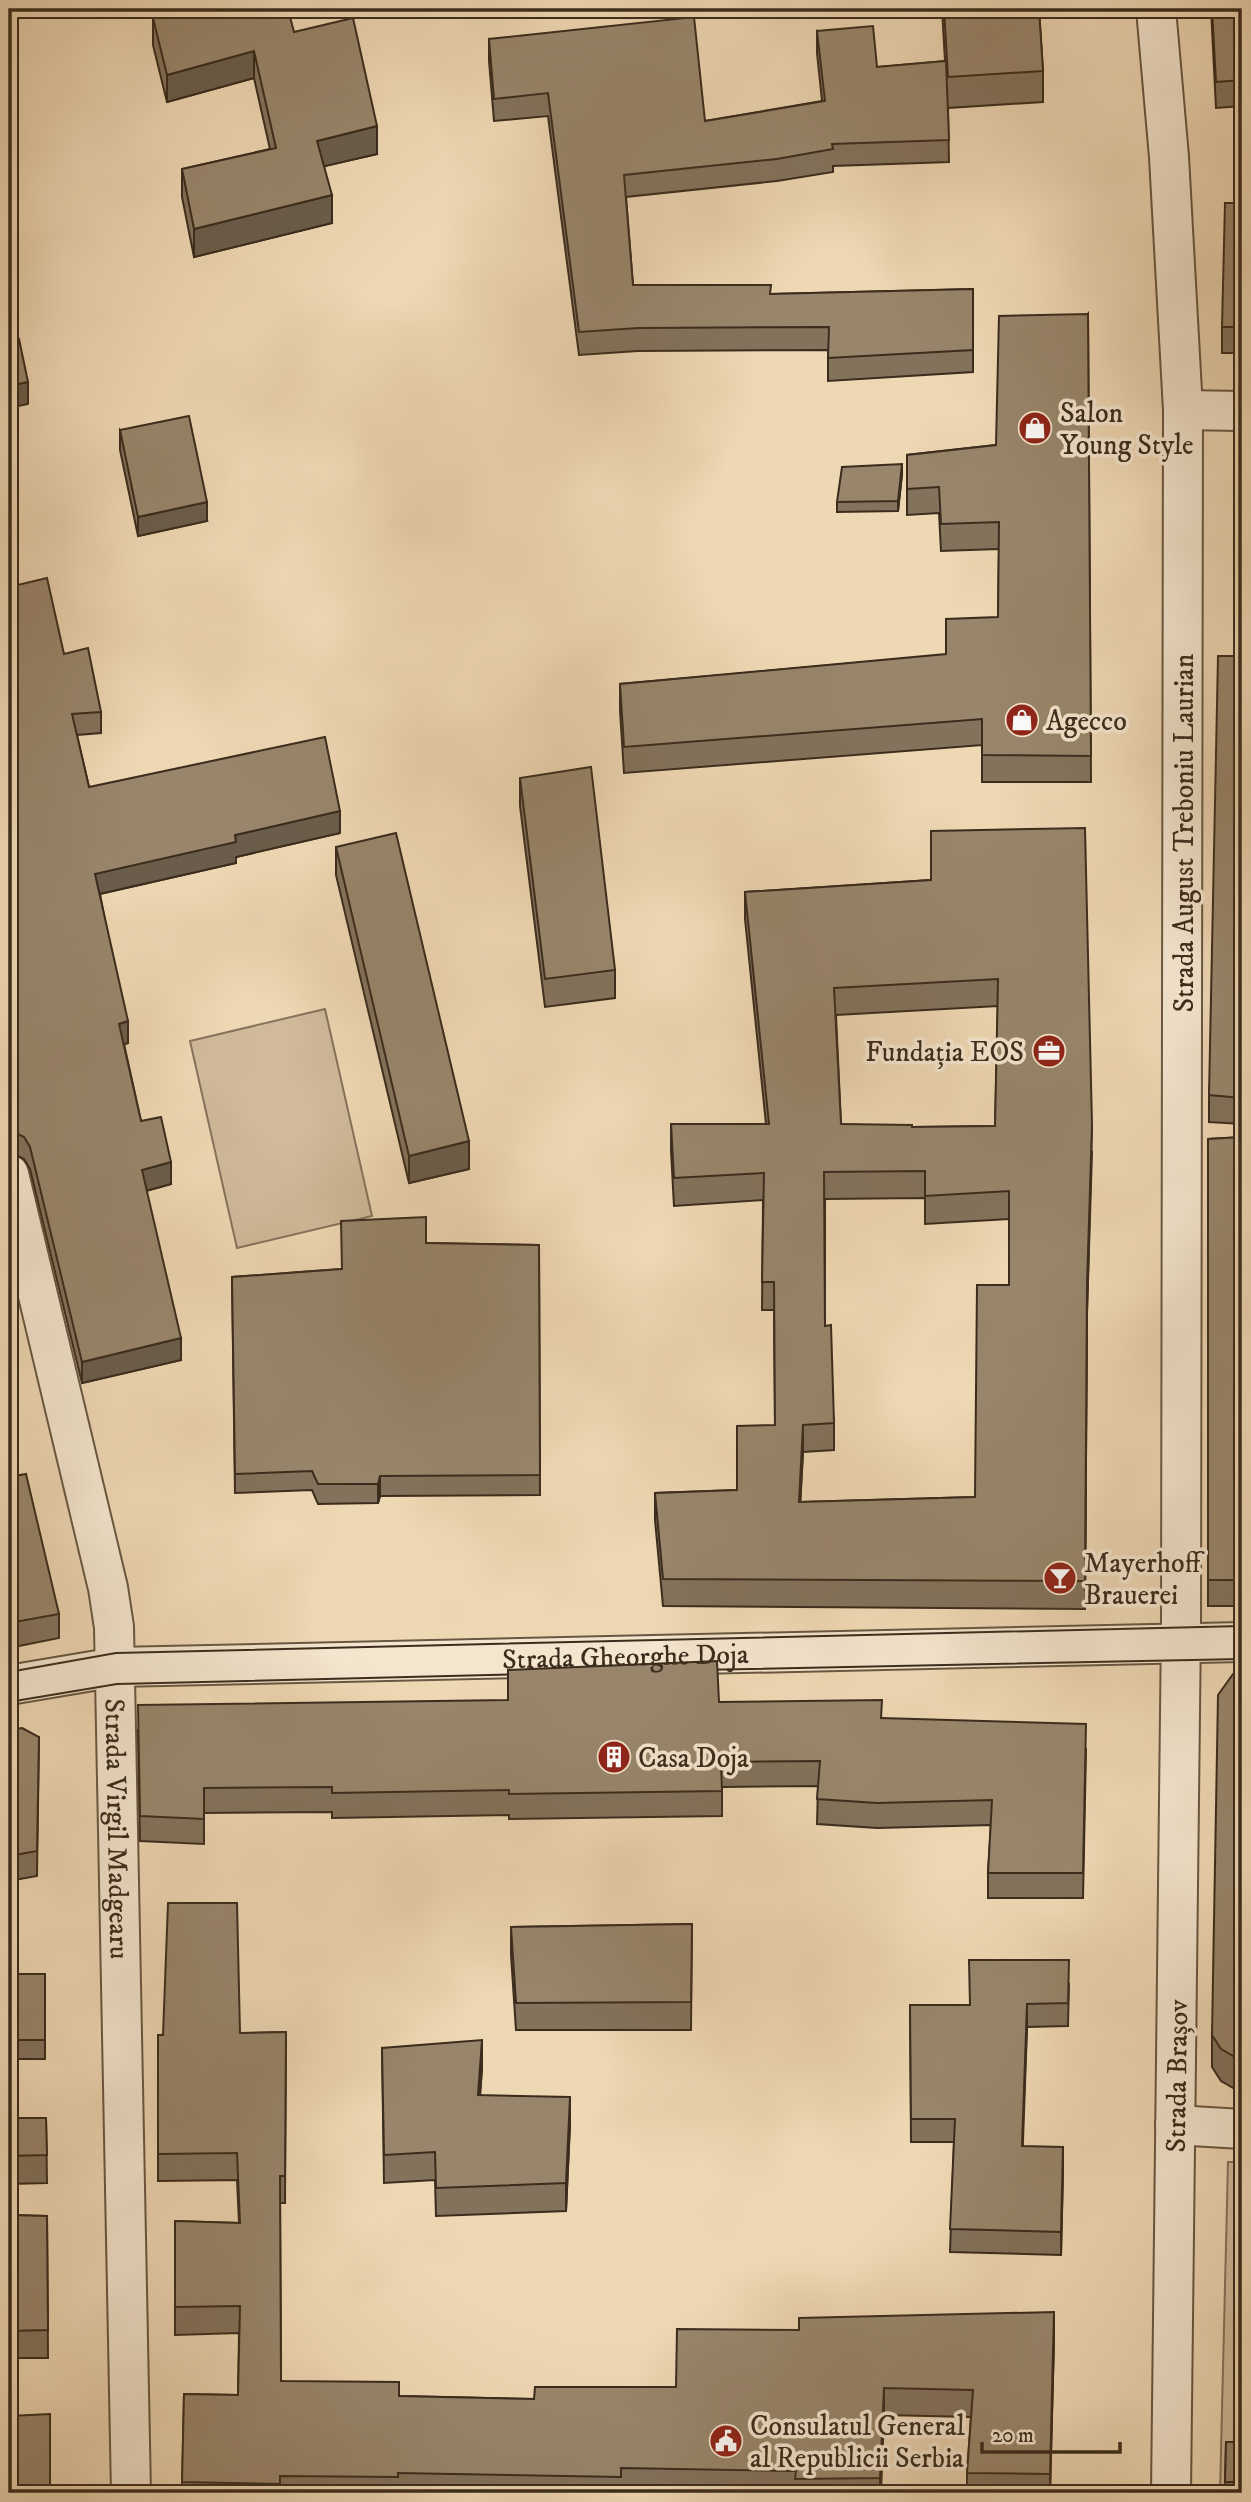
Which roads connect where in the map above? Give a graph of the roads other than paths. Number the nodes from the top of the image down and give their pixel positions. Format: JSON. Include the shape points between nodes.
{"nodes":[{"id":1,"x":1156,"y":9,"type":"edge"},
{"id":2,"x":1183,"y":410,"type":"junction"},
{"id":3,"x":1242,"y":411,"type":"edge"},
{"id":4,"x":9,"y":1174,"type":"edge"},
{"id":5,"x":1242,"y":1642,"type":"edge"},
{"id":6,"x":1181,"y":1650,"type":"junction"},
{"id":7,"x":116,"y":1667,"type":"junction"},
{"id":8,"x":9,"y":1685,"type":"edge"},
{"id":9,"x":1175,"y":2125,"type":"junction"},
{"id":10,"x":1242,"y":2129,"type":"edge"},
{"id":11,"x":131,"y":2493,"type":"edge"},
{"id":12,"x":1171,"y":2493,"type":"edge"}],
"edges":[{"from":1,"to":2,"type":"street","name":"Strada August Treboniu Laurian"},
{"from":2,"to":3,"type":"street"},
{"from":2,"to":6,"type":"street","name":"Strada August Treboniu Laurian","via":[[1201,1143]]},
{"from":4,"to":7,"type":"street","name":"Strada Virgil Madgearu","via":[[108,1588]]},
{"from":5,"to":6,"type":"street","name":"Strada Gheorghe Doja"},
{"from":6,"to":7,"type":"street","name":"Strada Gheorghe Doja"},
{"from":6,"to":9,"type":"street","name":"Strada Brașov"},
{"from":7,"to":8,"type":"street","name":"Strada Gheorghe Doja"},
{"from":7,"to":11,"type":"street","name":"Strada Virgil Madgearu"},
{"from":9,"to":10,"type":"street"},
{"from":9,"to":12,"type":"street","name":"Strada Brașov"}]}
